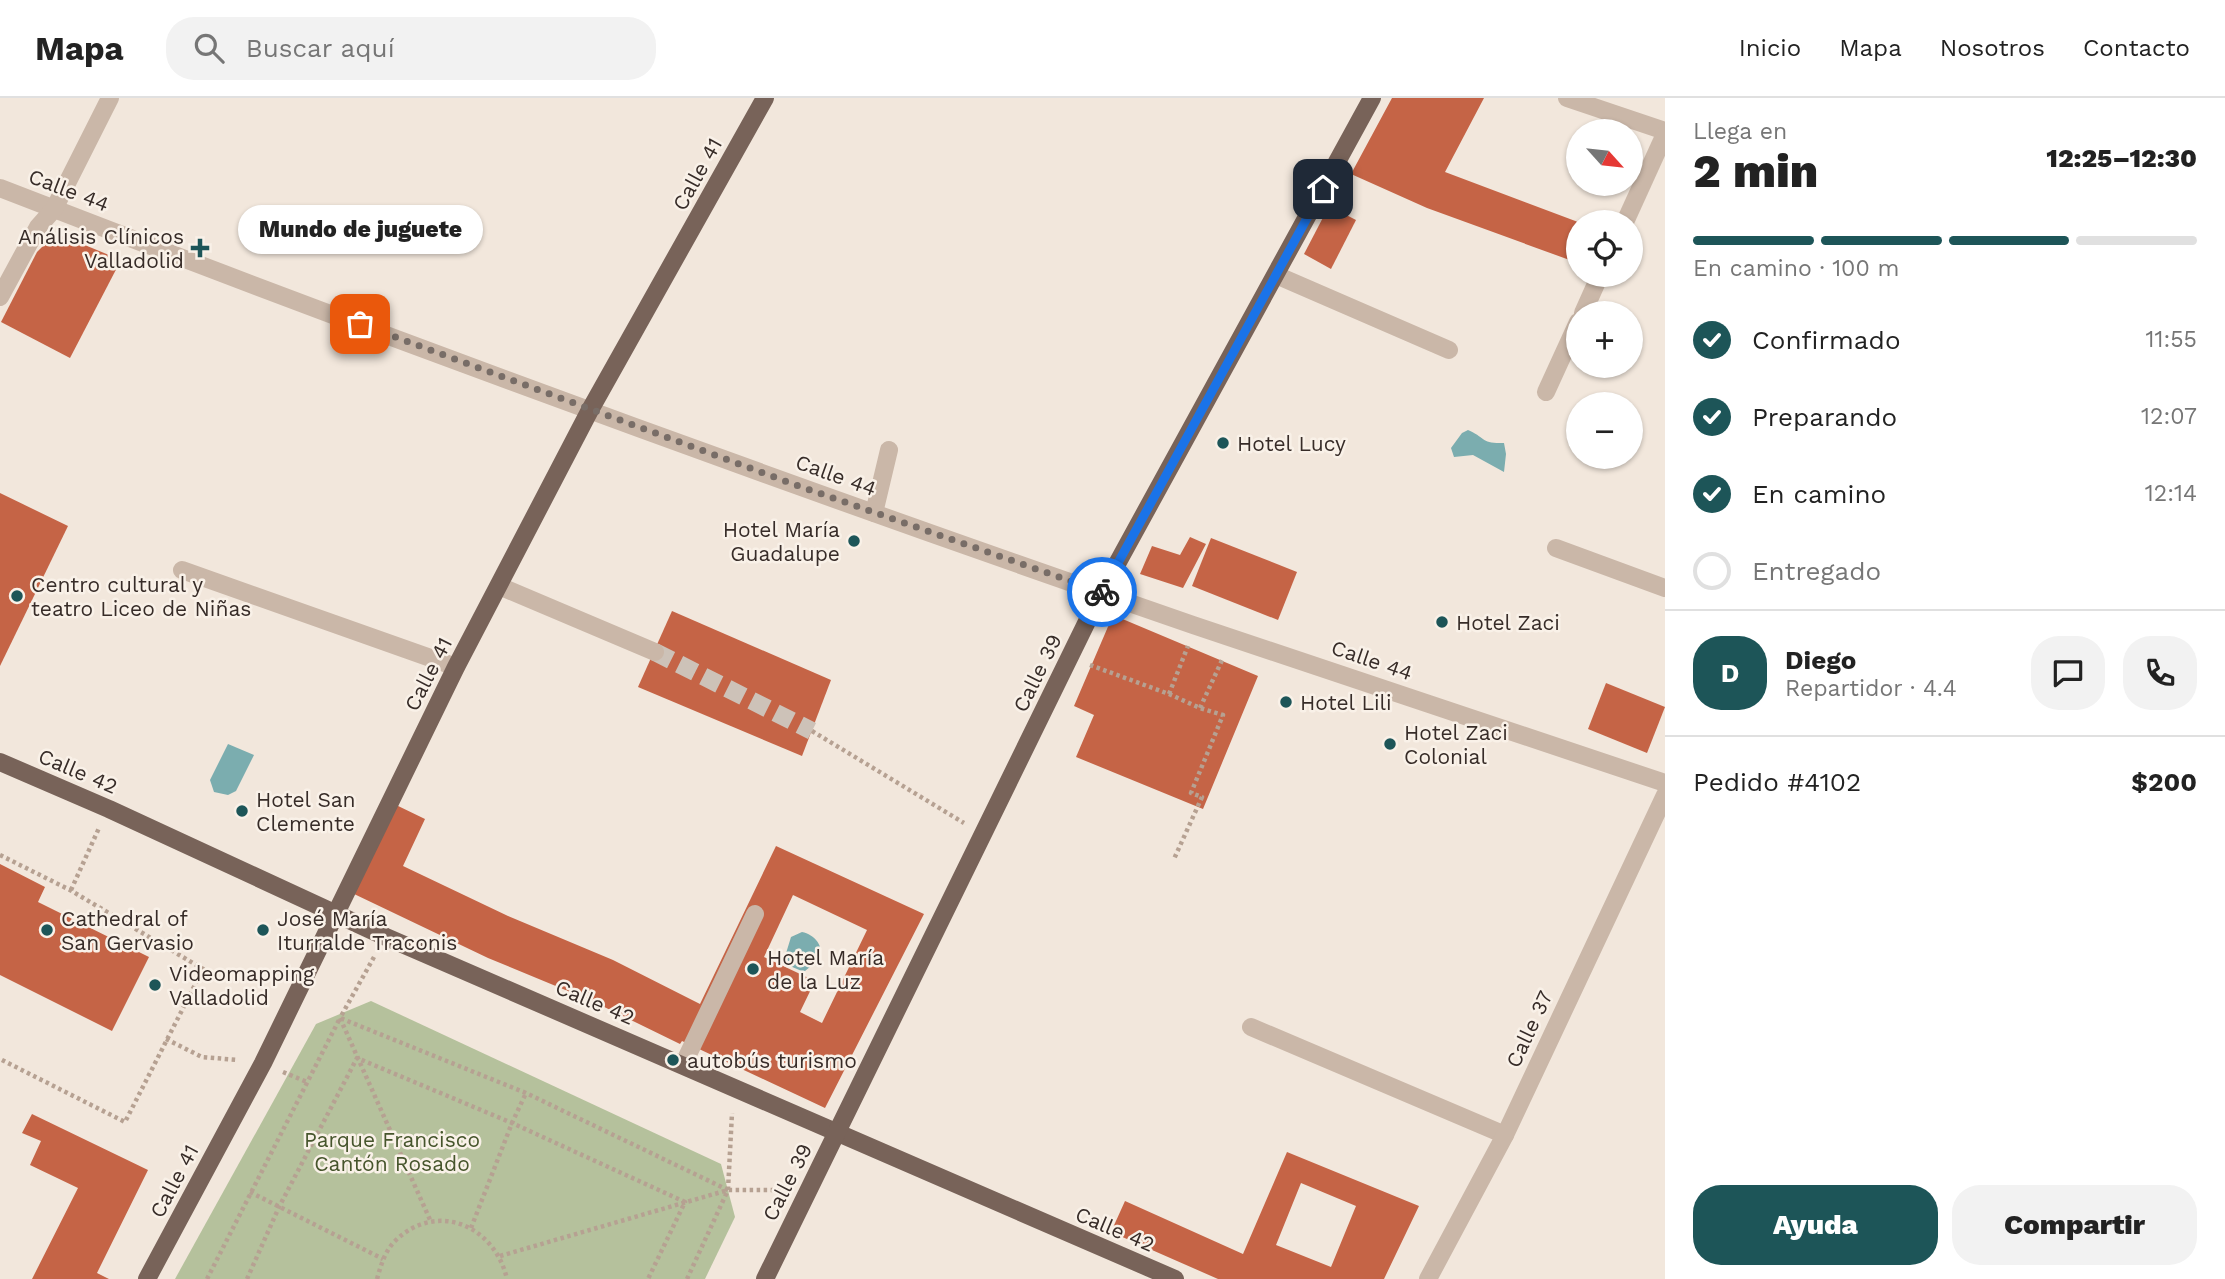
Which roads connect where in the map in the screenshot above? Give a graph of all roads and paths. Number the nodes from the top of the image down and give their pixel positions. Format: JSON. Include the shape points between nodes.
{"nodes":[{"id":1,"x":110,"y":98,"type":"edge"},
{"id":2,"x":765,"y":98,"type":"edge"},
{"id":3,"x":1372,"y":98,"type":"edge"},
{"id":4,"x":1567,"y":98,"type":"edge"},
{"id":5,"x":1665,"y":132,"type":"edge"},
{"id":6,"x":0,"y":188,"type":"edge"},
{"id":7,"x":54,"y":209,"type":"junction"},
{"id":8,"x":1630,"y":210,"type":"edge"},
{"id":9,"x":1276,"y":275,"type":"junction"},
{"id":10,"x":0,"y":297,"type":"edge"},
{"id":11,"x":1566,"y":348,"type":"edge"},
{"id":12,"x":1449,"y":350,"type":"dead end"},
{"id":13,"x":1546,"y":392,"type":"dead end"},
{"id":14,"x":590,"y":410,"type":"junction"},
{"id":15,"x":889,"y":450,"type":"dead end"},
{"id":16,"x":874,"y":513,"type":"junction"},
{"id":17,"x":1556,"y":548,"type":"dead end"},
{"id":18,"x":182,"y":570,"type":"dead end"},
{"id":19,"x":499,"y":586,"type":"junction"},
{"id":20,"x":1665,"y":589,"type":"edge"},
{"id":21,"x":1101,"y":593,"type":"junction"},
{"id":22,"x":1197,"y":626,"type":"junction"},
{"id":23,"x":1232,"y":637,"type":"junction"},
{"id":24,"x":655,"y":652,"type":"tunnel mouth"},
{"id":25,"x":1070,"y":657,"type":"junction"},
{"id":26,"x":456,"y":667,"type":"junction"},
{"id":27,"x":1169,"y":694,"type":"junction"},
{"id":28,"x":1200,"y":708,"type":"junction"},
{"id":29,"x":812,"y":731,"type":"tunnel mouth"},
{"id":30,"x":0,"y":762,"type":"edge"},
{"id":31,"x":1665,"y":783,"type":"edge"},
{"id":32,"x":1665,"y":795,"type":"edge"},
{"id":33,"x":109,"y":809,"type":"junction"},
{"id":34,"x":983,"y":834,"type":"junction"},
{"id":35,"x":0,"y":855,"type":"edge"},
{"id":36,"x":1174,"y":859,"type":"dead end"},
{"id":37,"x":71,"y":890,"type":"junction"},
{"id":38,"x":755,"y":914,"type":"dead end"},
{"id":39,"x":336,"y":915,"type":"junction"},
{"id":40,"x":386,"y":937,"type":"junction"},
{"id":41,"x":340,"y":1018,"type":"junction"},
{"id":42,"x":1251,"y":1027,"type":"dead end"},
{"id":43,"x":357,"y":1058,"type":"junction"},
{"id":44,"x":0,"y":1059,"type":"edge"},
{"id":45,"x":682,"y":1065,"type":"junction"},
{"id":46,"x":734,"y":1088,"type":"junction"},
{"id":47,"x":526,"y":1093,"type":"junction"},
{"id":48,"x":512,"y":1123,"type":"junction"},
{"id":49,"x":837,"y":1133,"type":"junction"},
{"id":50,"x":1505,"y":1135,"type":"junction"},
{"id":51,"x":728,"y":1190,"type":"junction"},
{"id":52,"x":807,"y":1190,"type":"junction"},
{"id":53,"x":250,"y":1192,"type":"junction"},
{"id":54,"x":685,"y":1202,"type":"junction"},
{"id":55,"x":279,"y":1208,"type":"junction"},
{"id":56,"x":430,"y":1222,"type":"junction"},
{"id":57,"x":471,"y":1228,"type":"junction"},
{"id":58,"x":500,"y":1256,"type":"junction"},
{"id":59,"x":383,"y":1259,"type":"junction"},
{"id":60,"x":147,"y":1279,"type":"edge"},
{"id":61,"x":207,"y":1279,"type":"edge"},
{"id":62,"x":247,"y":1279,"type":"edge"},
{"id":63,"x":377,"y":1279,"type":"edge"},
{"id":64,"x":506,"y":1279,"type":"edge"},
{"id":65,"x":648,"y":1279,"type":"edge"},
{"id":66,"x":687,"y":1279,"type":"edge"},
{"id":67,"x":765,"y":1279,"type":"edge"},
{"id":68,"x":1175,"y":1279,"type":"edge"},
{"id":69,"x":1428,"y":1279,"type":"edge"}],
"edges":[{"from":1,"to":7,"type":"street"},
{"from":2,"to":14,"type":"main road","name":"Calle 41"},
{"from":3,"to":9,"type":"main road","name":"Calle 39"},
{"from":4,"to":5,"type":"street"},
{"from":5,"to":8,"type":"street"},
{"from":6,"to":7,"type":"street","name":"Calle 44"},
{"from":7,"to":10,"type":"street","via":[[38,227]]},
{"from":7,"to":14,"type":"street","name":"Calle 44"},
{"from":9,"to":12,"type":"street"},
{"from":9,"to":21,"type":"main road","name":"Calle 39"},
{"from":11,"to":13,"type":"street"},
{"from":14,"to":16,"type":"street","name":"Calle 44"},
{"from":14,"to":19,"type":"main road","name":"Calle 41"},
{"from":15,"to":16,"type":"street"},
{"from":16,"to":21,"type":"street","name":"Calle 44"},
{"from":17,"to":20,"type":"street"},
{"from":18,"to":26,"type":"street"},
{"from":19,"to":24,"type":"street"},
{"from":19,"to":26,"type":"main road","name":"Calle 41"},
{"from":21,"to":22,"type":"street","name":"Calle 44"},
{"from":21,"to":25,"type":"main road","name":"Calle 39"},
{"from":22,"to":23,"type":"street","name":"Calle 44"},
{"from":22,"to":27,"type":"path"},
{"from":23,"to":28,"type":"path"},
{"from":23,"to":31,"type":"street","name":"Calle 44"},
{"from":25,"to":27,"type":"path"},
{"from":25,"to":34,"type":"main road","name":"Calle 39"},
{"from":26,"to":39,"type":"main road","name":"Calle 41"},
{"from":27,"to":28,"type":"path"},
{"from":28,"to":36,"type":"path","via":[[1223,715],[1191,793],[1202,797]]},
{"from":29,"to":34,"type":"path"},
{"from":30,"to":33,"type":"main road","name":"Calle 42"},
{"from":32,"to":50,"type":"street","name":"Calle 37"},
{"from":33,"to":37,"type":"path"},
{"from":33,"to":39,"type":"main road","name":"Calle 42"},
{"from":34,"to":49,"type":"main road","name":"Calle 39"},
{"from":35,"to":37,"type":"path"},
{"from":37,"to":44,"type":"path","via":[[203,969],[125,1122]]},
{"from":38,"to":45,"type":"street"},
{"from":39,"to":40,"type":"main road","name":"Calle 42"},
{"from":39,"to":60,"type":"main road","name":"Calle 41"},
{"from":40,"to":41,"type":"path"},
{"from":40,"to":45,"type":"main road","name":"Calle 42"},
{"from":41,"to":43,"type":"path"},
{"from":41,"to":47,"type":"path"},
{"from":41,"to":53,"type":"path"},
{"from":42,"to":50,"type":"street"},
{"from":43,"to":48,"type":"path"},
{"from":43,"to":55,"type":"path"},
{"from":43,"to":56,"type":"path"},
{"from":45,"to":46,"type":"main road","name":"Calle 42"},
{"from":46,"to":49,"type":"main road","name":"Calle 42"},
{"from":46,"to":51,"type":"path"},
{"from":47,"to":48,"type":"path"},
{"from":47,"to":51,"type":"path"},
{"from":48,"to":54,"type":"path"},
{"from":48,"to":57,"type":"path"},
{"from":49,"to":52,"type":"main road","name":"Calle 39"},
{"from":49,"to":68,"type":"main road","name":"Calle 42"},
{"from":50,"to":69,"type":"street","name":"Calle 37"},
{"from":51,"to":52,"type":"path"},
{"from":51,"to":54,"type":"path"},
{"from":51,"to":66,"type":"path"},
{"from":52,"to":67,"type":"main road","name":"Calle 39"},
{"from":53,"to":55,"type":"path"},
{"from":53,"to":61,"type":"path"},
{"from":54,"to":58,"type":"path"},
{"from":54,"to":65,"type":"path"},
{"from":55,"to":59,"type":"path"},
{"from":55,"to":62,"type":"path"},
{"from":56,"to":57,"type":"path"},
{"from":56,"to":59,"type":"path","via":[[394,1241]]},
{"from":57,"to":58,"type":"path"},
{"from":58,"to":64,"type":"path"},
{"from":59,"to":63,"type":"path"}]}
